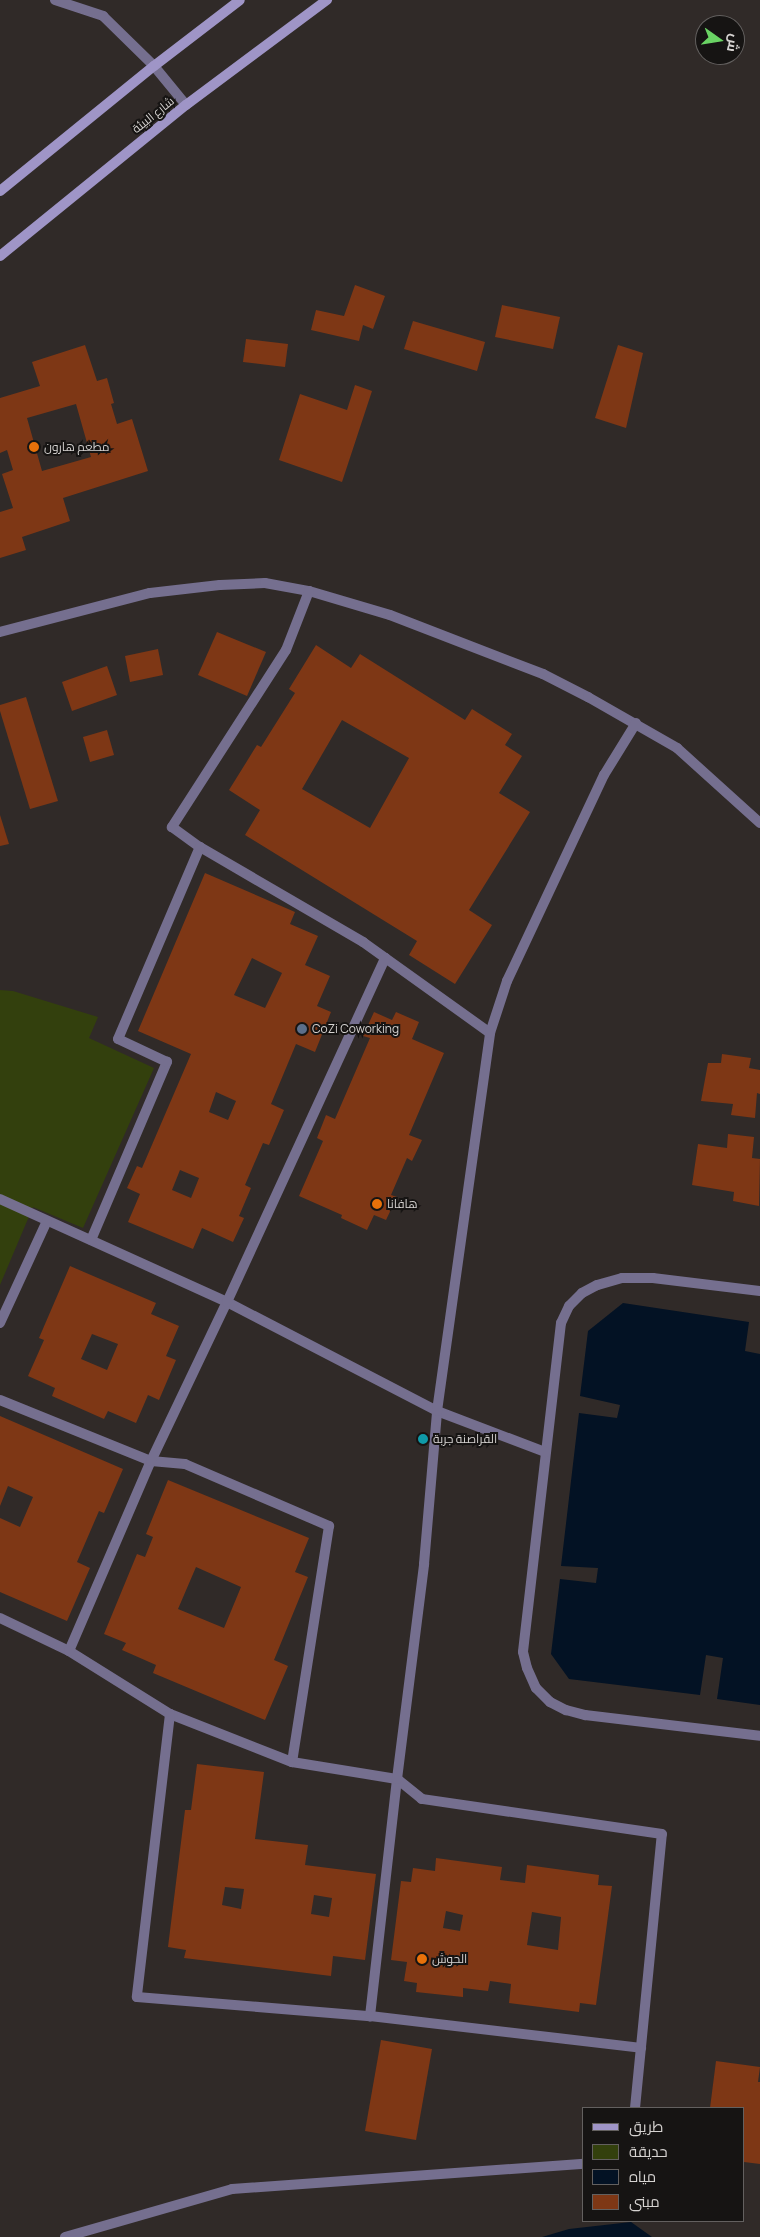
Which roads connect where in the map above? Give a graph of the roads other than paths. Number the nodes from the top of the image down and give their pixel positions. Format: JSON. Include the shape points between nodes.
{"nodes":[{"id":1,"x":55,"y":0,"type":"edge"},
{"id":2,"x":240,"y":0,"type":"edge"},
{"id":3,"x":327,"y":0,"type":"edge"},
{"id":4,"x":154,"y":66,"type":"junction"},
{"id":5,"x":186,"y":105,"type":"junction"},
{"id":6,"x":0,"y":191,"type":"edge"},
{"id":7,"x":0,"y":256,"type":"edge"},
{"id":8,"x":309,"y":591,"type":"junction"},
{"id":9,"x":0,"y":632,"type":"edge"},
{"id":10,"x":636,"y":723,"type":"junction"},
{"id":11,"x":760,"y":823,"type":"edge"},
{"id":12,"x":200,"y":846,"type":"junction"},
{"id":13,"x":385,"y":958,"type":"junction"},
{"id":14,"x":490,"y":1033,"type":"junction"},
{"id":15,"x":0,"y":1199,"type":"edge"},
{"id":16,"x":48,"y":1221,"type":"junction"},
{"id":17,"x":91,"y":1240,"type":"junction"},
{"id":18,"x":760,"y":1292,"type":"edge"},
{"id":19,"x":228,"y":1302,"type":"junction"},
{"id":20,"x":0,"y":1323,"type":"edge"},
{"id":21,"x":0,"y":1400,"type":"edge"},
{"id":22,"x":437,"y":1411,"type":"junction"},
{"id":23,"x":545,"y":1452,"type":"junction"},
{"id":24,"x":151,"y":1461,"type":"junction"},
{"id":25,"x":0,"y":1618,"type":"edge"},
{"id":26,"x":69,"y":1651,"type":"junction"},
{"id":27,"x":170,"y":1714,"type":"junction"},
{"id":28,"x":760,"y":1736,"type":"edge"},
{"id":29,"x":292,"y":1762,"type":"junction"},
{"id":30,"x":398,"y":1779,"type":"junction"},
{"id":31,"x":370,"y":2016,"type":"junction"},
{"id":32,"x":641,"y":2048,"type":"junction"},
{"id":33,"x":635,"y":2107,"type":"edge"},
{"id":34,"x":582,"y":2164,"type":"edge"},
{"id":35,"x":66,"y":2237,"type":"edge"}],
"edges":[{"from":1,"to":4,"type":"street","via":[[103,16]]},
{"from":2,"to":4,"type":"main road"},
{"from":3,"to":5,"type":"main road","name":"شارع البيئة"},
{"from":4,"to":5,"type":"street"},
{"from":4,"to":6,"type":"main road"},
{"from":5,"to":7,"type":"main road","name":"شارع البيئة"},
{"from":8,"to":9,"type":"street","via":[[265,583],[220,584],[150,593]]},
{"from":8,"to":10,"type":"street","via":[[390,615],[544,674]]},
{"from":8,"to":12,"type":"street","via":[[286,650],[172,828]]},
{"from":10,"to":11,"type":"street","via":[[677,748]]},
{"from":10,"to":14,"type":"street","via":[[604,775],[507,981]]},
{"from":12,"to":13,"type":"street"},
{"from":12,"to":17,"type":"street","via":[[118,1039],[167,1062]]},
{"from":13,"to":14,"type":"street"},
{"from":13,"to":19,"type":"street"},
{"from":14,"to":22,"type":"street"},
{"from":15,"to":16,"type":"street"},
{"from":16,"to":17,"type":"street"},
{"from":16,"to":20,"type":"street"},
{"from":17,"to":19,"type":"street"},
{"from":18,"to":23,"type":"street","via":[[653,1278],[622,1278],[582,1293],[569,1306],[560,1323]]},
{"from":19,"to":22,"type":"street"},
{"from":19,"to":24,"type":"street"},
{"from":21,"to":24,"type":"street"},
{"from":22,"to":23,"type":"street"},
{"from":22,"to":30,"type":"street","via":[[424,1564]]},
{"from":23,"to":28,"type":"street","via":[[524,1634],[524,1652],[536,1688],[550,1702],[585,1715]]},
{"from":24,"to":26,"type":"street"},
{"from":24,"to":29,"type":"street","via":[[185,1464],[329,1526]]},
{"from":25,"to":26,"type":"street"},
{"from":26,"to":27,"type":"street"},
{"from":27,"to":29,"type":"street"},
{"from":27,"to":31,"type":"street","via":[[137,1998]]},
{"from":29,"to":30,"type":"street"},
{"from":30,"to":31,"type":"street"},
{"from":30,"to":32,"type":"street","via":[[422,1799],[662,1834]]},
{"from":31,"to":32,"type":"street"},
{"from":32,"to":33,"type":"street"},
{"from":34,"to":35,"type":"street","via":[[232,2189]]}]}
